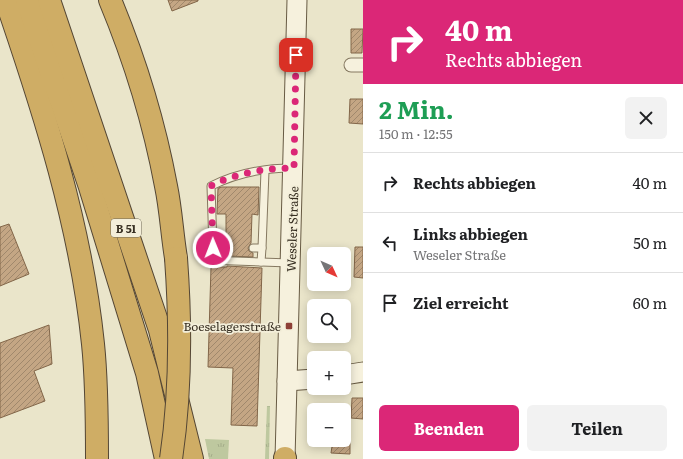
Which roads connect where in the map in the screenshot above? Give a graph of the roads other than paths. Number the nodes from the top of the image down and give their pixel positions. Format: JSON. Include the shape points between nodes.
{"nodes":[{"id":1,"x":6,"y":0,"type":"edge"},
{"id":2,"x":27,"y":0,"type":"edge"},
{"id":3,"x":49,"y":0,"type":"edge"},
{"id":4,"x":110,"y":0,"type":"edge"},
{"id":5,"x":297,"y":0,"type":"edge"},
{"id":6,"x":294,"y":168,"type":"junction"},
{"id":7,"x":265,"y":171,"type":"junction"},
{"id":8,"x":228,"y":248,"type":"dead end"},
{"id":9,"x":253,"y":248,"type":"dead end"},
{"id":10,"x":262,"y":248,"type":"junction"},
{"id":11,"x":206,"y":260,"type":"dead end"},
{"id":12,"x":261,"y":262,"type":"junction"},
{"id":13,"x":290,"y":262,"type":"junction"},
{"id":14,"x":363,"y":372,"type":"edge"},
{"id":15,"x":351,"y":374,"type":"edge"},
{"id":16,"x":307,"y":380,"type":"edge"},
{"id":17,"x":287,"y":381,"type":"junction"},
{"id":18,"x":97,"y":459,"type":"edge"},
{"id":19,"x":166,"y":459,"type":"edge"},
{"id":20,"x":171,"y":459,"type":"edge"},
{"id":21,"x":192,"y":459,"type":"edge"},
{"id":22,"x":285,"y":459,"type":"edge"}],
"edges":[{"from":1,"to":18,"type":"highway","via":[[40,105],[78,252],[92,343],[96,389]]},
{"from":2,"to":19,"type":"highway","number":"B 51","via":[[90,187],[147,373]]},
{"from":3,"to":21,"type":"highway","number":"B 51","via":[[160,330]]},
{"from":4,"to":20,"type":"highway","bridge":true,"via":[[125,36],[153,125],[166,187],[176,258],[180,358]]},
{"from":5,"to":6,"type":"main road","name":"Weseler Straße"},
{"from":6,"to":7,"type":"lane"},
{"from":6,"to":13,"type":"main road","name":"Weseler Straße"},
{"from":7,"to":8,"type":"lane","via":[[226,178],[211,186],[213,248]]},
{"from":7,"to":10,"type":"lane"},
{"from":9,"to":10,"type":"lane"},
{"from":10,"to":12,"type":"lane"},
{"from":11,"to":12,"type":"lane"},
{"from":12,"to":13,"type":"lane"},
{"from":13,"to":17,"type":"main road","name":"Weseler Straße"},
{"from":14,"to":15,"type":"main road"},
{"from":16,"to":17,"type":"main road"},
{"from":17,"to":22,"type":"main road","name":"Weseler Straße"}]}
